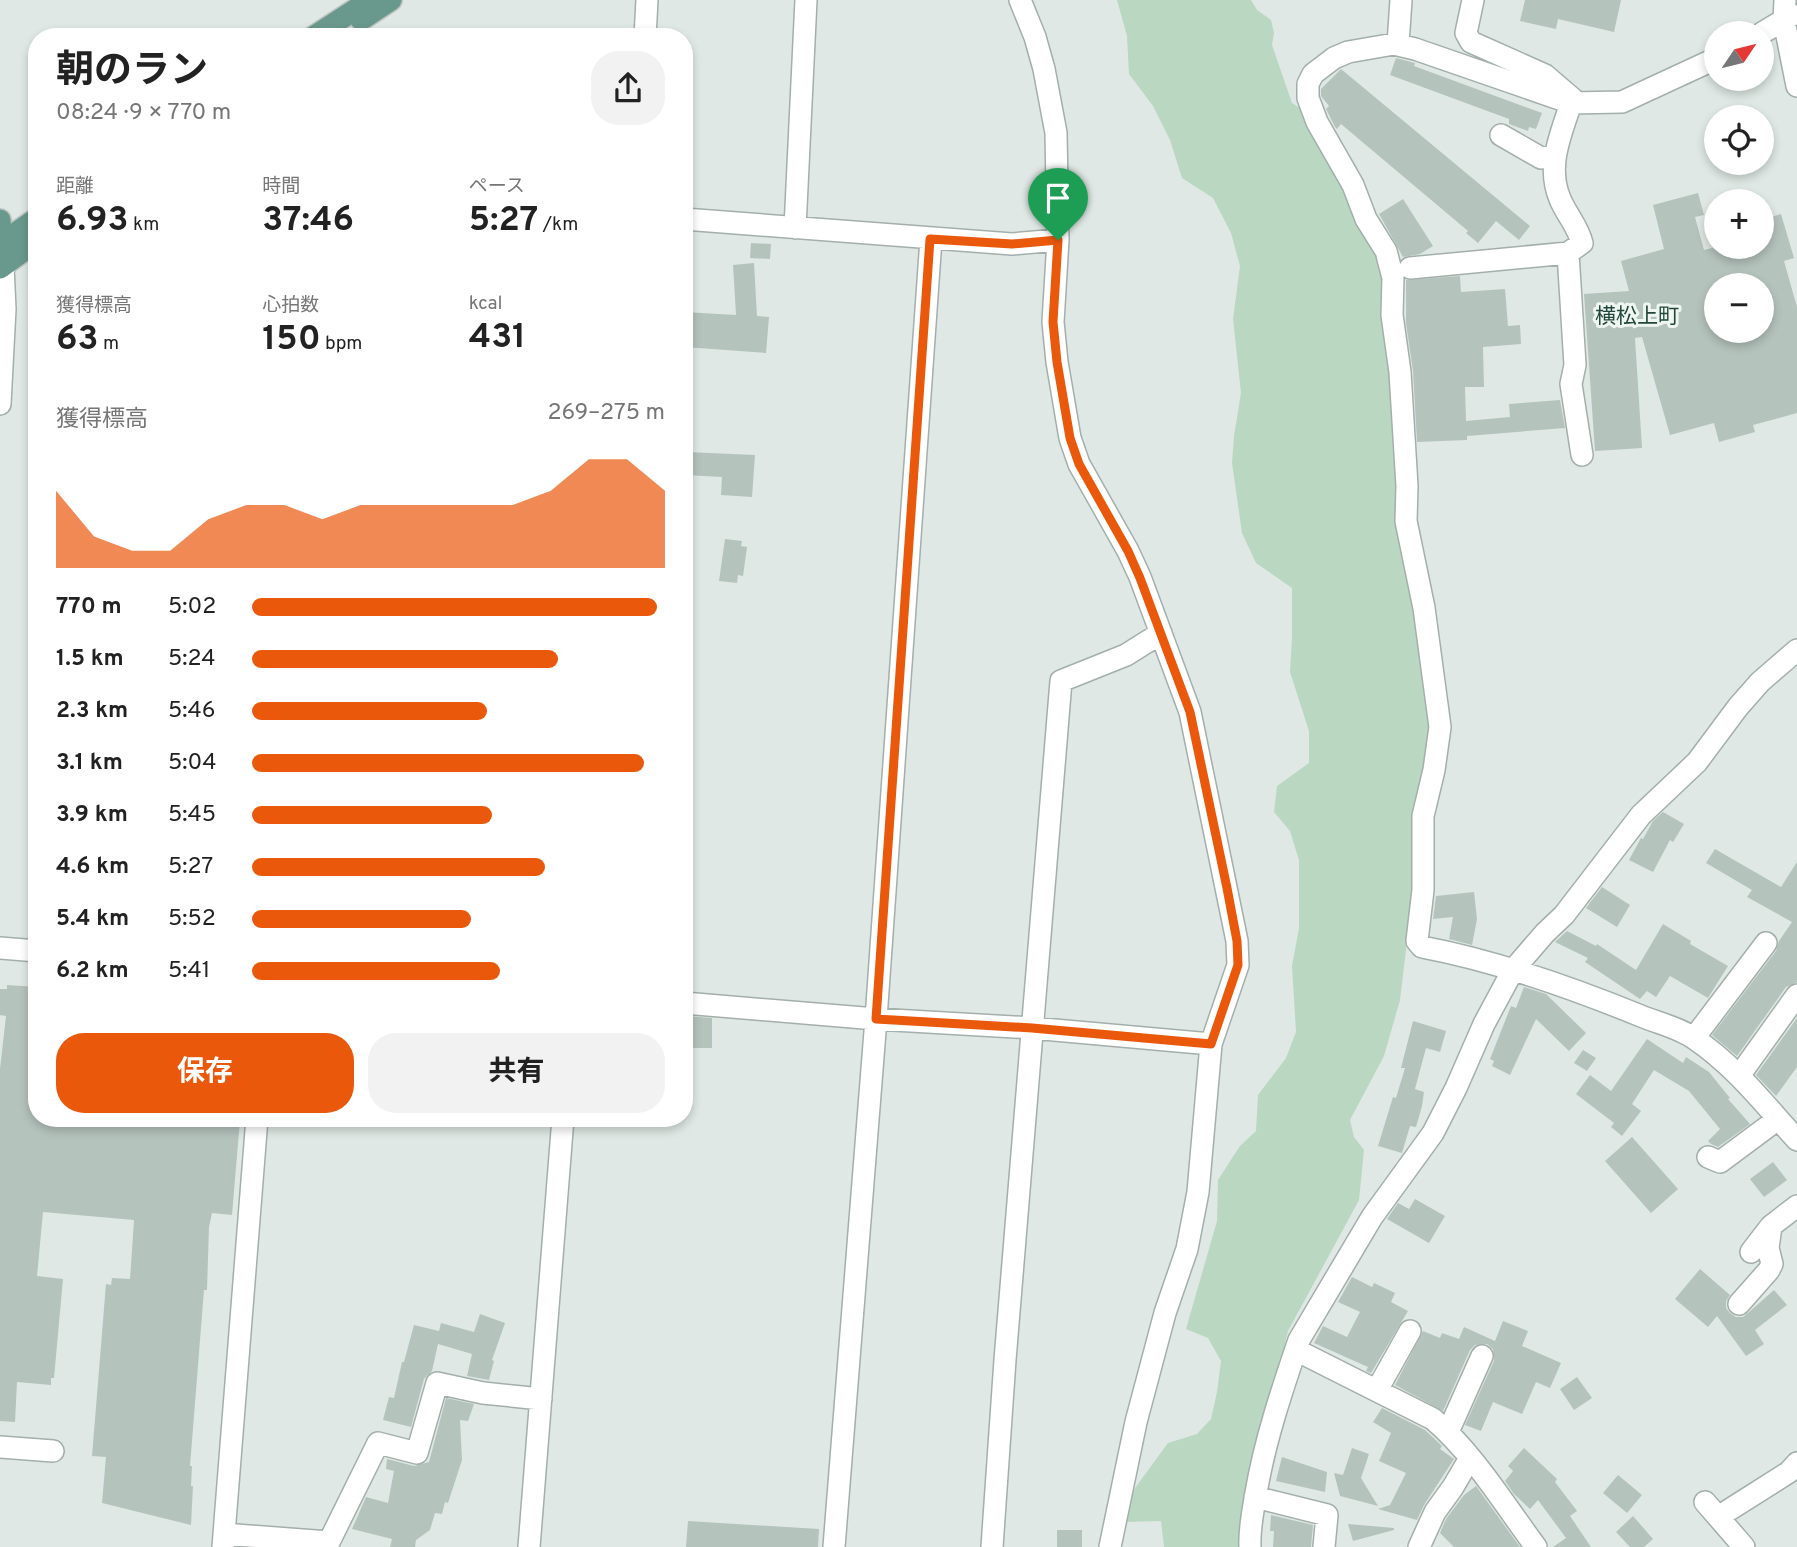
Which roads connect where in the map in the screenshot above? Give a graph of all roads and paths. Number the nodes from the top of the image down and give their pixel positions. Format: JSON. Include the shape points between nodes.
{"nodes":[{"id":1,"x":391,"y":0,"type":"edge"},
{"id":2,"x":647,"y":0,"type":"edge"},
{"id":3,"x":806,"y":0,"type":"edge"},
{"id":4,"x":1020,"y":0,"type":"edge"},
{"id":5,"x":1401,"y":0,"type":"edge"},
{"id":6,"x":1473,"y":0,"type":"edge"},
{"id":7,"x":365,"y":1,"type":"edge"},
{"id":8,"x":1788,"y":11,"type":"edge"},
{"id":9,"x":1774,"y":23,"type":"edge"},
{"id":10,"x":326,"y":28,"type":"edge"},
{"id":11,"x":350,"y":28,"type":"edge"},
{"id":12,"x":645,"y":28,"type":"edge"},
{"id":13,"x":1398,"y":44,"type":"junction"},
{"id":14,"x":1704,"y":64,"type":"edge"},
{"id":15,"x":1797,"y":86,"type":"edge"},
{"id":16,"x":1574,"y":103,"type":"junction"},
{"id":17,"x":1501,"y":135,"type":"dead end"},
{"id":18,"x":1553,"y":156,"type":"junction"},
{"id":19,"x":0,"y":220,"type":"edge"},
{"id":20,"x":693,"y":220,"type":"edge"},
{"id":21,"x":28,"y":224,"type":"edge"},
{"id":22,"x":795,"y":228,"type":"junction"},
{"id":23,"x":930,"y":239,"type":"junction"},
{"id":24,"x":1058,"y":240,"type":"junction"},
{"id":25,"x":1,"y":243,"type":"edge"},
{"id":26,"x":28,"y":248,"type":"edge"},
{"id":27,"x":1568,"y":253,"type":"junction"},
{"id":28,"x":1,"y":267,"type":"edge"},
{"id":29,"x":1410,"y":268,"type":"dead end"},
{"id":30,"x":0,"y":404,"type":"edge"},
{"id":31,"x":1581,"y":455,"type":"dead end"},
{"id":32,"x":1161,"y":634,"type":"junction"},
{"id":33,"x":1797,"y":650,"type":"edge"},
{"id":34,"x":1766,"y":943,"type":"dead end"},
{"id":35,"x":0,"y":948,"type":"edge"},
{"id":36,"x":28,"y":950,"type":"edge"},
{"id":37,"x":1514,"y":970,"type":"junction"},
{"id":38,"x":1797,"y":995,"type":"edge"},
{"id":39,"x":693,"y":1004,"type":"edge"},
{"id":40,"x":876,"y":1019,"type":"junction"},
{"id":41,"x":1032,"y":1028,"type":"junction"},
{"id":42,"x":1694,"y":1038,"type":"junction"},
{"id":43,"x":1211,"y":1044,"type":"junction"},
{"id":44,"x":1739,"y":1076,"type":"junction"},
{"id":45,"x":1778,"y":1119,"type":"junction"},
{"id":46,"x":256,"y":1127,"type":"edge"},
{"id":47,"x":562,"y":1127,"type":"edge"},
{"id":48,"x":1797,"y":1140,"type":"edge"},
{"id":49,"x":1708,"y":1157,"type":"dead end"},
{"id":50,"x":1797,"y":1206,"type":"edge"},
{"id":51,"x":1771,"y":1226,"type":"junction"},
{"id":52,"x":1751,"y":1252,"type":"dead end"},
{"id":53,"x":1739,"y":1304,"type":"dead end"},
{"id":54,"x":1410,"y":1331,"type":"dead end"},
{"id":55,"x":1296,"y":1350,"type":"junction"},
{"id":56,"x":1482,"y":1356,"type":"dead end"},
{"id":57,"x":1377,"y":1390,"type":"junction"},
{"id":58,"x":541,"y":1399,"type":"junction"},
{"id":59,"x":1448,"y":1432,"type":"junction"},
{"id":60,"x":0,"y":1447,"type":"edge"},
{"id":61,"x":53,"y":1451,"type":"dead end"},
{"id":62,"x":1470,"y":1458,"type":"junction"},
{"id":63,"x":1794,"y":1472,"type":"edge"},
{"id":64,"x":1255,"y":1497,"type":"junction"},
{"id":65,"x":224,"y":1541,"type":"edge"},
{"id":66,"x":331,"y":1545,"type":"edge"},
{"id":67,"x":529,"y":1547,"type":"edge"},
{"id":68,"x":834,"y":1547,"type":"edge"},
{"id":69,"x":992,"y":1547,"type":"edge"},
{"id":70,"x":1110,"y":1547,"type":"edge"},
{"id":71,"x":1250,"y":1547,"type":"edge"},
{"id":72,"x":1324,"y":1547,"type":"edge"},
{"id":73,"x":1419,"y":1547,"type":"edge"},
{"id":74,"x":1536,"y":1547,"type":"edge"},
{"id":75,"x":1744,"y":1547,"type":"edge"}],
"edges":[{"from":1,"to":11,"type":"main road"},
{"from":2,"to":12,"type":"street"},
{"from":3,"to":22,"type":"street"},
{"from":4,"to":24,"type":"street","via":[[1044,69],[1056,133]]},
{"from":5,"to":13,"type":"street"},
{"from":6,"to":16,"type":"street","via":[[1465,33],[1471,42],[1545,75]]},
{"from":7,"to":10,"type":"main road"},
{"from":8,"to":9,"type":"street"},
{"from":8,"to":15,"type":"street"},
{"from":13,"to":16,"type":"street"},
{"from":13,"to":37,"type":"street","via":[[1334,58],[1312,74],[1308,97],[1386,251],[1393,278],[1406,521],[1424,608],[1440,727],[1423,816],[1423,890],[1417,941],[1422,947]]},
{"from":14,"to":16,"type":"street","via":[[1622,102]]},
{"from":16,"to":18,"type":"street"},
{"from":17,"to":18,"type":"street","via":[[1541,159]]},
{"from":18,"to":27,"type":"street","via":[[1559,199],[1582,243]]},
{"from":19,"to":25,"type":"main road"},
{"from":20,"to":22,"type":"street"},
{"from":21,"to":25,"type":"main road"},
{"from":22,"to":23,"type":"street"},
{"from":23,"to":24,"type":"street","via":[[1012,244]]},
{"from":23,"to":40,"type":"street"},
{"from":24,"to":32,"type":"street","via":[[1053,322],[1070,438],[1079,464],[1128,551]]},
{"from":25,"to":28,"type":"main road"},
{"from":26,"to":28,"type":"main road"},
{"from":27,"to":29,"type":"street"},
{"from":27,"to":31,"type":"street","via":[[1575,365],[1571,384]]},
{"from":28,"to":30,"type":"street","via":[[5,309]]},
{"from":32,"to":41,"type":"street","via":[[1126,655],[1061,681]]},
{"from":32,"to":43,"type":"street","via":[[1190,712],[1237,941],[1238,965]]},
{"from":33,"to":37,"type":"street","via":[[1760,682],[1697,762],[1641,815],[1564,915]]},
{"from":34,"to":42,"type":"street"},
{"from":35,"to":36,"type":"street"},
{"from":37,"to":42,"type":"street"},
{"from":37,"to":55,"type":"street","via":[[1433,1133],[1372,1217]]},
{"from":38,"to":44,"type":"street"},
{"from":39,"to":40,"type":"street"},
{"from":40,"to":41,"type":"street"},
{"from":40,"to":68,"type":"street"},
{"from":41,"to":43,"type":"street"},
{"from":41,"to":69,"type":"street"},
{"from":42,"to":44,"type":"street"},
{"from":43,"to":70,"type":"street","via":[[1198,1192],[1187,1249],[1136,1422]]},
{"from":44,"to":45,"type":"street"},
{"from":45,"to":48,"type":"street"},
{"from":45,"to":49,"type":"street","via":[[1720,1162]]},
{"from":46,"to":65,"type":"street"},
{"from":47,"to":58,"type":"street"},
{"from":50,"to":51,"type":"street"},
{"from":51,"to":52,"type":"street"},
{"from":51,"to":53,"type":"street","via":[[1768,1248],[1772,1264]]},
{"from":54,"to":57,"type":"street"},
{"from":55,"to":57,"type":"street"},
{"from":55,"to":64,"type":"street"},
{"from":56,"to":59,"type":"street"},
{"from":57,"to":59,"type":"street","via":[[1433,1419]]},
{"from":58,"to":66,"type":"street","via":[[437,1383],[417,1453],[378,1443]]},
{"from":58,"to":67,"type":"street"},
{"from":59,"to":62,"type":"street"},
{"from":60,"to":61,"type":"street"},
{"from":62,"to":73,"type":"street","via":[[1435,1512]]},
{"from":62,"to":74,"type":"street"},
{"from":63,"to":75,"type":"street","via":[[1712,1509]]},
{"from":64,"to":71,"type":"street"},
{"from":64,"to":72,"type":"street","via":[[1327,1515]]},
{"from":65,"to":66,"type":"street"}]}
